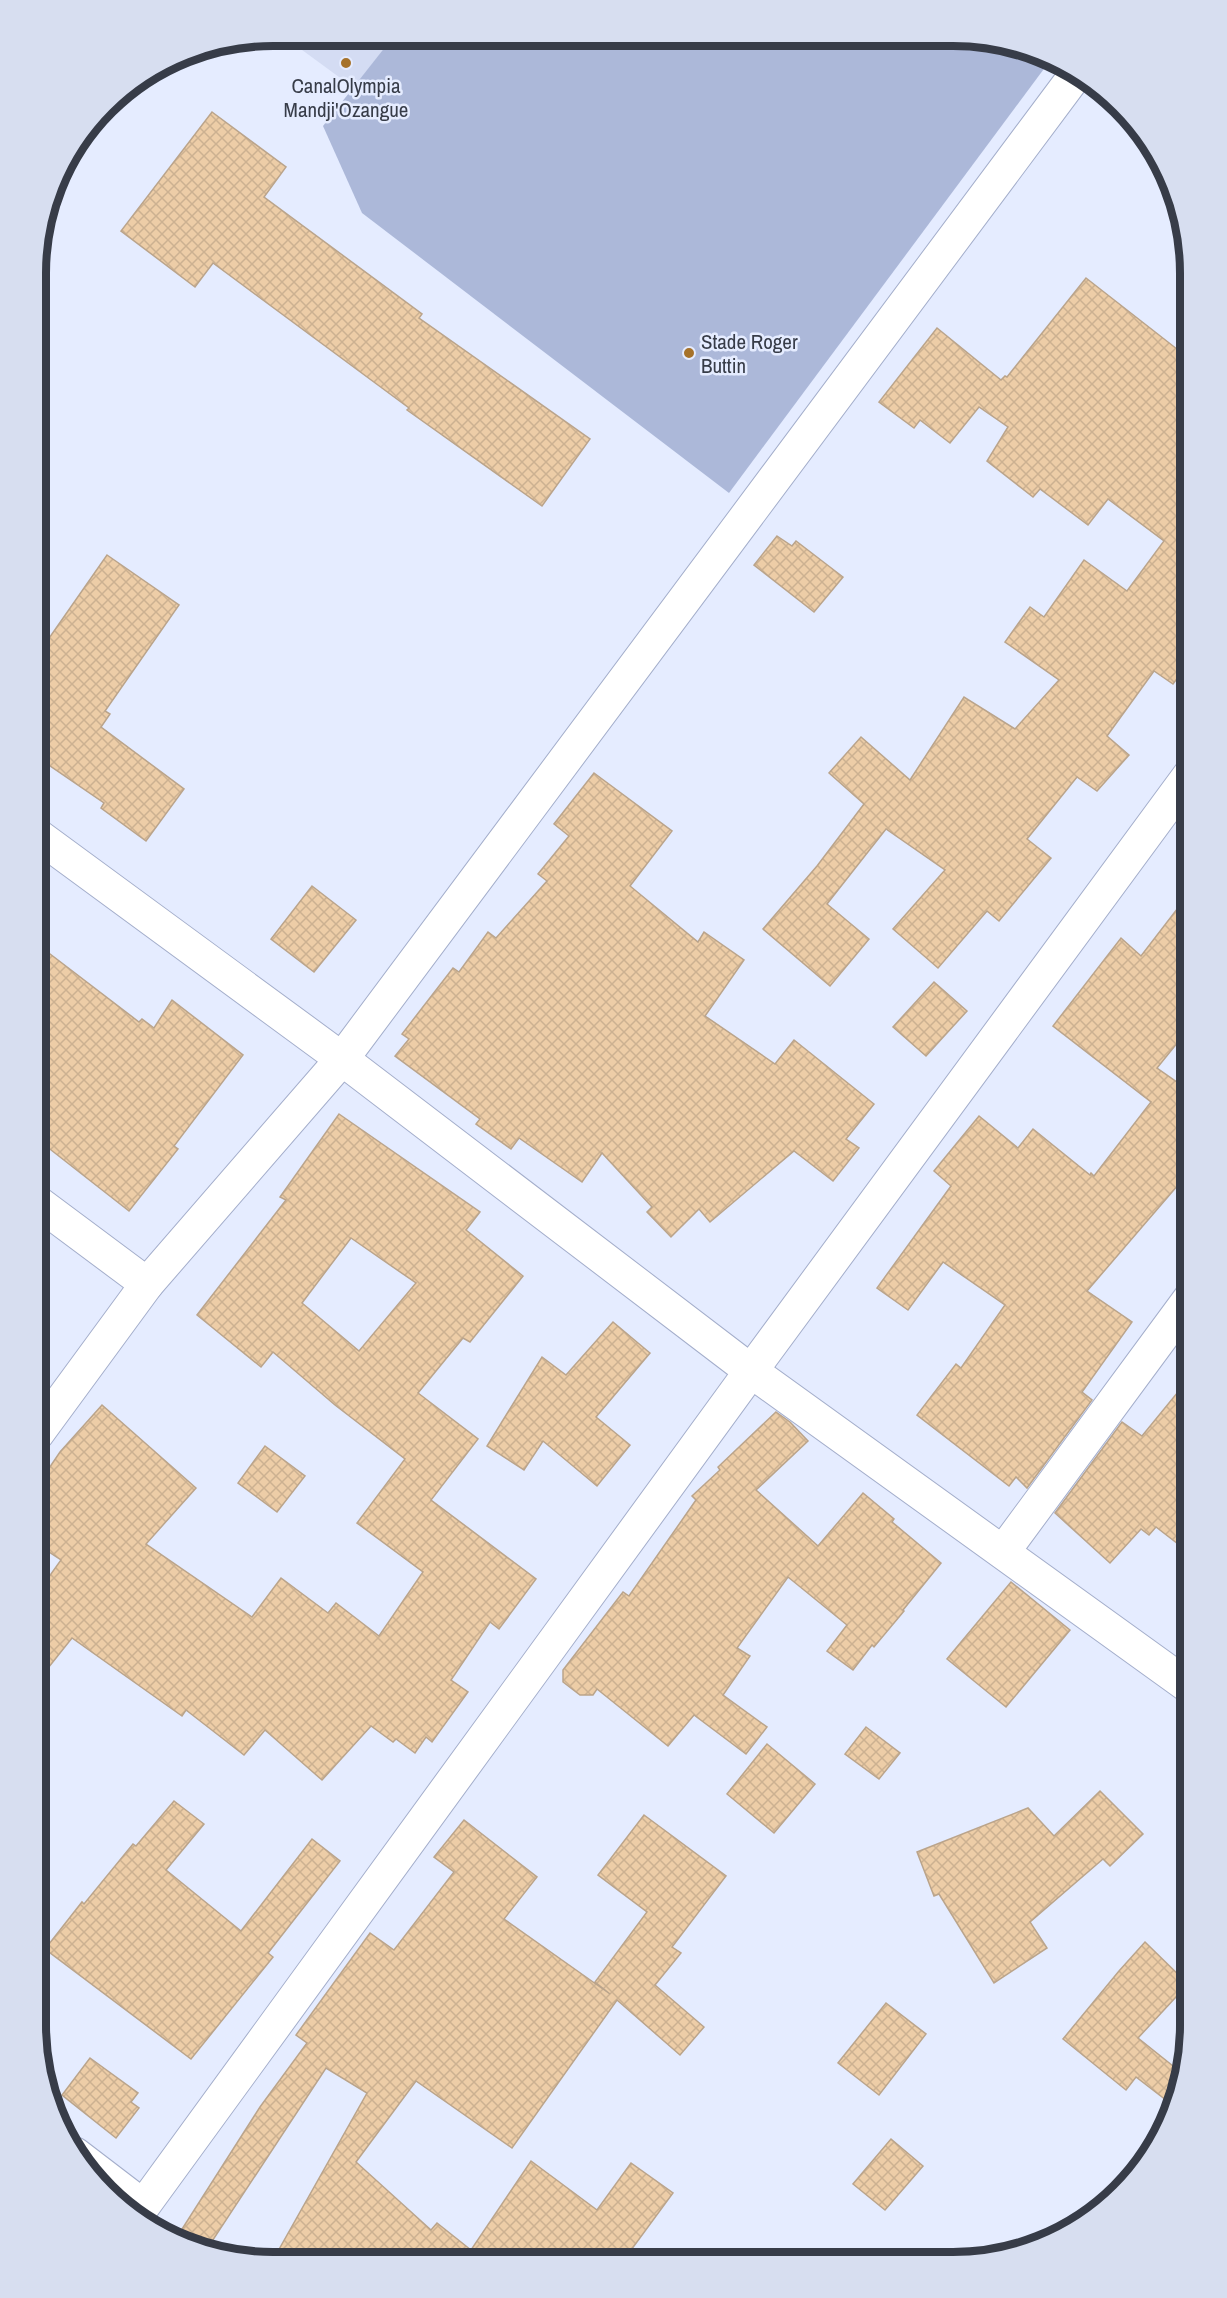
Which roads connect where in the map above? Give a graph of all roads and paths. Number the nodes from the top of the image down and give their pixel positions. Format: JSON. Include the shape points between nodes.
{"nodes":[{"id":1,"x":1072,"y":80,"type":"edge"},
{"id":2,"x":1180,"y":788,"type":"edge"},
{"id":3,"x":46,"y":842,"type":"edge"},
{"id":4,"x":342,"y":1059,"type":"junction"},
{"id":5,"x":46,"y":1209,"type":"edge"},
{"id":6,"x":147,"y":1284,"type":"junction"},
{"id":7,"x":1180,"y":1313,"type":"edge"},
{"id":8,"x":751,"y":1371,"type":"junction"},
{"id":9,"x":46,"y":1422,"type":"edge"},
{"id":10,"x":1003,"y":1552,"type":"junction"},
{"id":11,"x":1180,"y":1680,"type":"edge"},
{"id":12,"x":141,"y":2209,"type":"edge"}],
"edges":[{"from":1,"to":4,"type":"street"},
{"from":2,"to":8,"type":"street"},
{"from":3,"to":4,"type":"street"},
{"from":4,"to":6,"type":"street"},
{"from":4,"to":8,"type":"street"},
{"from":5,"to":6,"type":"street"},
{"from":6,"to":9,"type":"street"},
{"from":7,"to":10,"type":"street"},
{"from":8,"to":10,"type":"street"},
{"from":8,"to":12,"type":"street"},
{"from":10,"to":11,"type":"street"}]}
